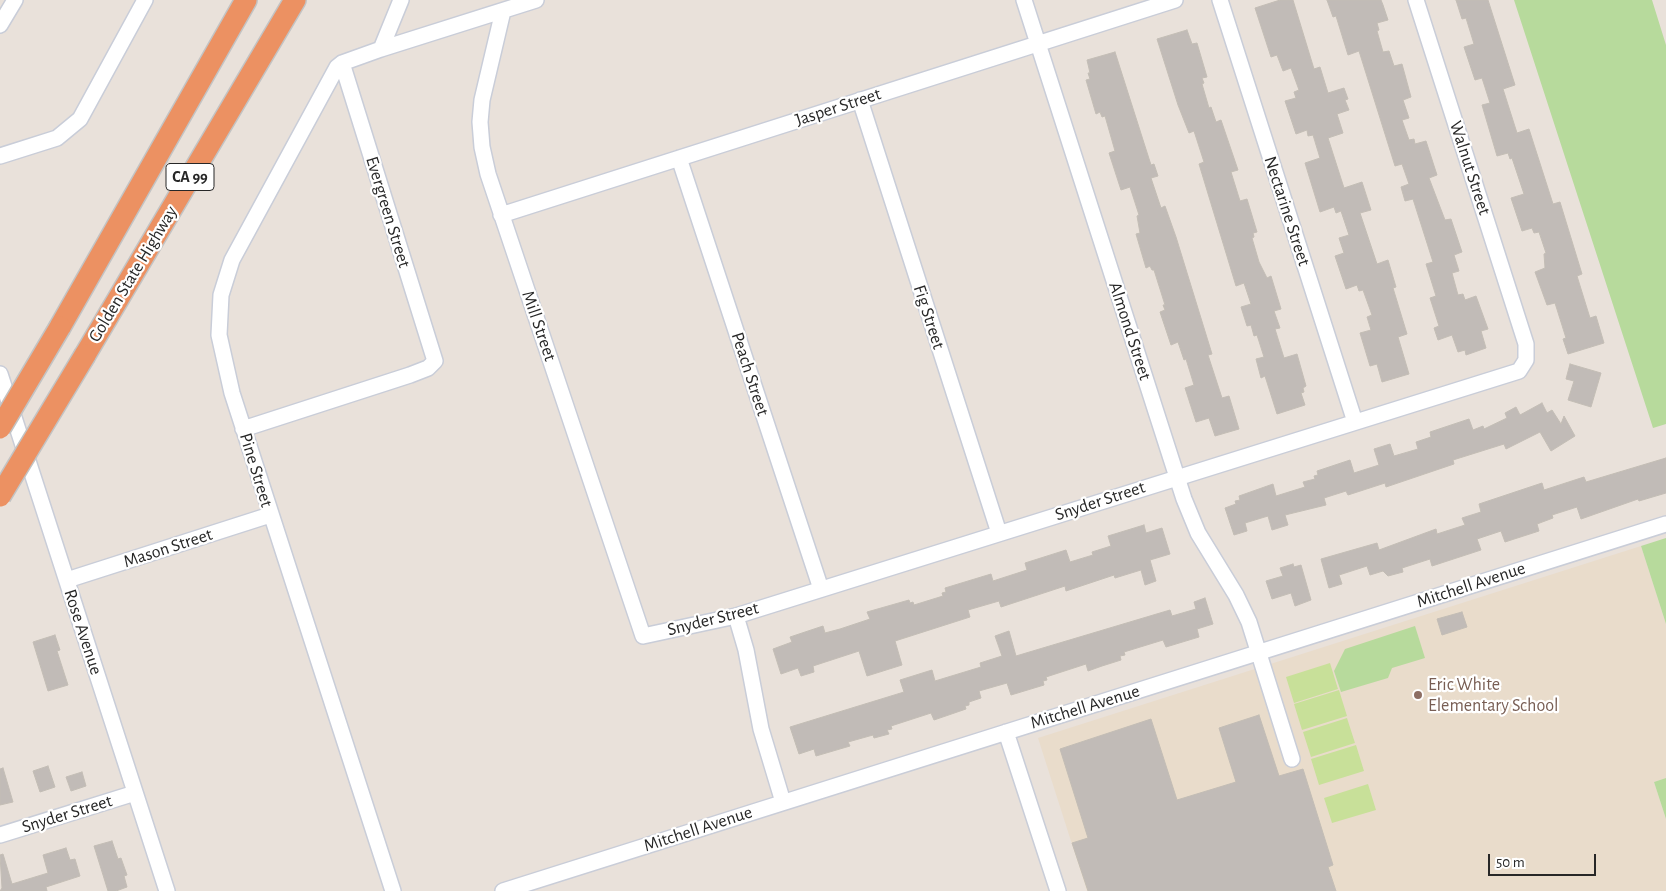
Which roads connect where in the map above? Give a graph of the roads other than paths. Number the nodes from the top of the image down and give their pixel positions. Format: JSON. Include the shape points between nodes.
{"nodes":[{"id":1,"x":15,"y":0,"type":"edge"},
{"id":2,"x":145,"y":0,"type":"edge"},
{"id":3,"x":246,"y":0,"type":"edge"},
{"id":4,"x":295,"y":0,"type":"edge"},
{"id":5,"x":401,"y":0,"type":"edge"},
{"id":6,"x":1024,"y":0,"type":"edge"},
{"id":7,"x":1175,"y":0,"type":"edge"},
{"id":8,"x":1220,"y":0,"type":"edge"},
{"id":9,"x":1416,"y":0,"type":"edge"},
{"id":10,"x":532,"y":1,"type":"edge"},
{"id":11,"x":503,"y":10,"type":"junction"},
{"id":12,"x":0,"y":25,"type":"edge"},
{"id":13,"x":1038,"y":44,"type":"junction"},
{"id":14,"x":381,"y":49,"type":"junction"},
{"id":15,"x":342,"y":64,"type":"junction"},
{"id":16,"x":860,"y":100,"type":"junction"},
{"id":17,"x":0,"y":156,"type":"edge"},
{"id":18,"x":679,"y":158,"type":"junction"},
{"id":19,"x":501,"y":215,"type":"junction"},
{"id":20,"x":1524,"y":336,"type":"joint"},
{"id":21,"x":0,"y":374,"type":"edge"},
{"id":22,"x":1355,"y":422,"type":"junction"},
{"id":23,"x":0,"y":428,"type":"edge"},
{"id":24,"x":243,"y":429,"type":"junction"},
{"id":25,"x":1177,"y":477,"type":"junction"},
{"id":26,"x":0,"y":496,"type":"edge"},
{"id":27,"x":270,"y":515,"type":"junction"},
{"id":28,"x":1666,"y":524,"type":"edge"},
{"id":29,"x":999,"y":533,"type":"junction"},
{"id":30,"x":67,"y":580,"type":"junction"},
{"id":31,"x":821,"y":589,"type":"junction"},
{"id":32,"x":736,"y":616,"type":"junction"},
{"id":33,"x":644,"y":636,"type":"joint"},
{"id":34,"x":1259,"y":653,"type":"junction"},
{"id":35,"x":1006,"y":732,"type":"junction"},
{"id":36,"x":1292,"y":759,"type":"dead end"},
{"id":37,"x":135,"y":793,"type":"junction"},
{"id":38,"x":783,"y":802,"type":"junction"},
{"id":39,"x":0,"y":835,"type":"edge"},
{"id":40,"x":167,"y":891,"type":"edge"},
{"id":41,"x":393,"y":891,"type":"edge"},
{"id":42,"x":503,"y":891,"type":"edge"},
{"id":43,"x":1058,"y":891,"type":"edge"}],
"edges":[{"from":1,"to":12,"type":"street"},
{"from":2,"to":17,"type":"street","via":[[80,119],[57,138]]},
{"from":3,"to":23,"type":"highway","name":"Golden State Highway","number":"CA 99","bridge":true},
{"from":4,"to":26,"type":"highway","name":"Golden State Highway","number":"CA 99","bridge":true},
{"from":5,"to":14,"type":"street"},
{"from":6,"to":13,"type":"street","name":"Almond Street"},
{"from":7,"to":13,"type":"street","name":"Jasper Street"},
{"from":8,"to":22,"type":"street","name":"Nectarine Street"},
{"from":9,"to":20,"type":"street","name":"Walnut Street"},
{"from":10,"to":11,"type":"street"},
{"from":11,"to":14,"type":"street"},
{"from":11,"to":19,"type":"street","name":"Mill Street","via":[[487,71],[480,122],[488,174]]},
{"from":13,"to":16,"type":"street","name":"Jasper Street"},
{"from":13,"to":25,"type":"street","name":"Almond Street"},
{"from":14,"to":15,"type":"street"},
{"from":15,"to":24,"type":"street","name":"Pine Street","via":[[332,74],[225,278],[218,316],[219,335]]},
{"from":15,"to":24,"type":"street","name":"Evergreen Street","via":[[434,361],[428,368],[410,375]]},
{"from":16,"to":18,"type":"street","name":"Jasper Street"},
{"from":16,"to":29,"type":"street","name":"Fig Street"},
{"from":18,"to":19,"type":"street","name":"Jasper Street"},
{"from":18,"to":31,"type":"street","name":"Peach Street"},
{"from":19,"to":33,"type":"street","name":"Mill Street"},
{"from":20,"to":22,"type":"street","name":"Snyder Street","via":[[1526,360],[1512,374]]},
{"from":21,"to":30,"type":"street","name":"Rose Avenue"},
{"from":22,"to":25,"type":"street","name":"Snyder Street"},
{"from":24,"to":27,"type":"street","name":"Pine Street"},
{"from":25,"to":29,"type":"street","name":"Snyder Street"},
{"from":25,"to":34,"type":"street","name":"Almond Street","via":[[1198,532],[1246,614]]},
{"from":27,"to":30,"type":"street","name":"Mason Street"},
{"from":27,"to":41,"type":"street","name":"Pine Street"},
{"from":28,"to":34,"type":"street","name":"Mitchell Avenue"},
{"from":29,"to":31,"type":"street","name":"Snyder Street"},
{"from":30,"to":37,"type":"street","name":"Rose Avenue"},
{"from":31,"to":32,"type":"street","name":"Snyder Street"},
{"from":32,"to":33,"type":"street","name":"Snyder Street"},
{"from":32,"to":38,"type":"street","via":[[761,729]]},
{"from":34,"to":35,"type":"street","name":"Mitchell Avenue"},
{"from":34,"to":36,"type":"street","name":"Almond Street"},
{"from":35,"to":38,"type":"street","name":"Mitchell Avenue"},
{"from":35,"to":43,"type":"street"},
{"from":37,"to":39,"type":"street","name":"Snyder Street"},
{"from":37,"to":40,"type":"street","name":"Rose Avenue"},
{"from":38,"to":42,"type":"street","name":"Mitchell Avenue"}]}
